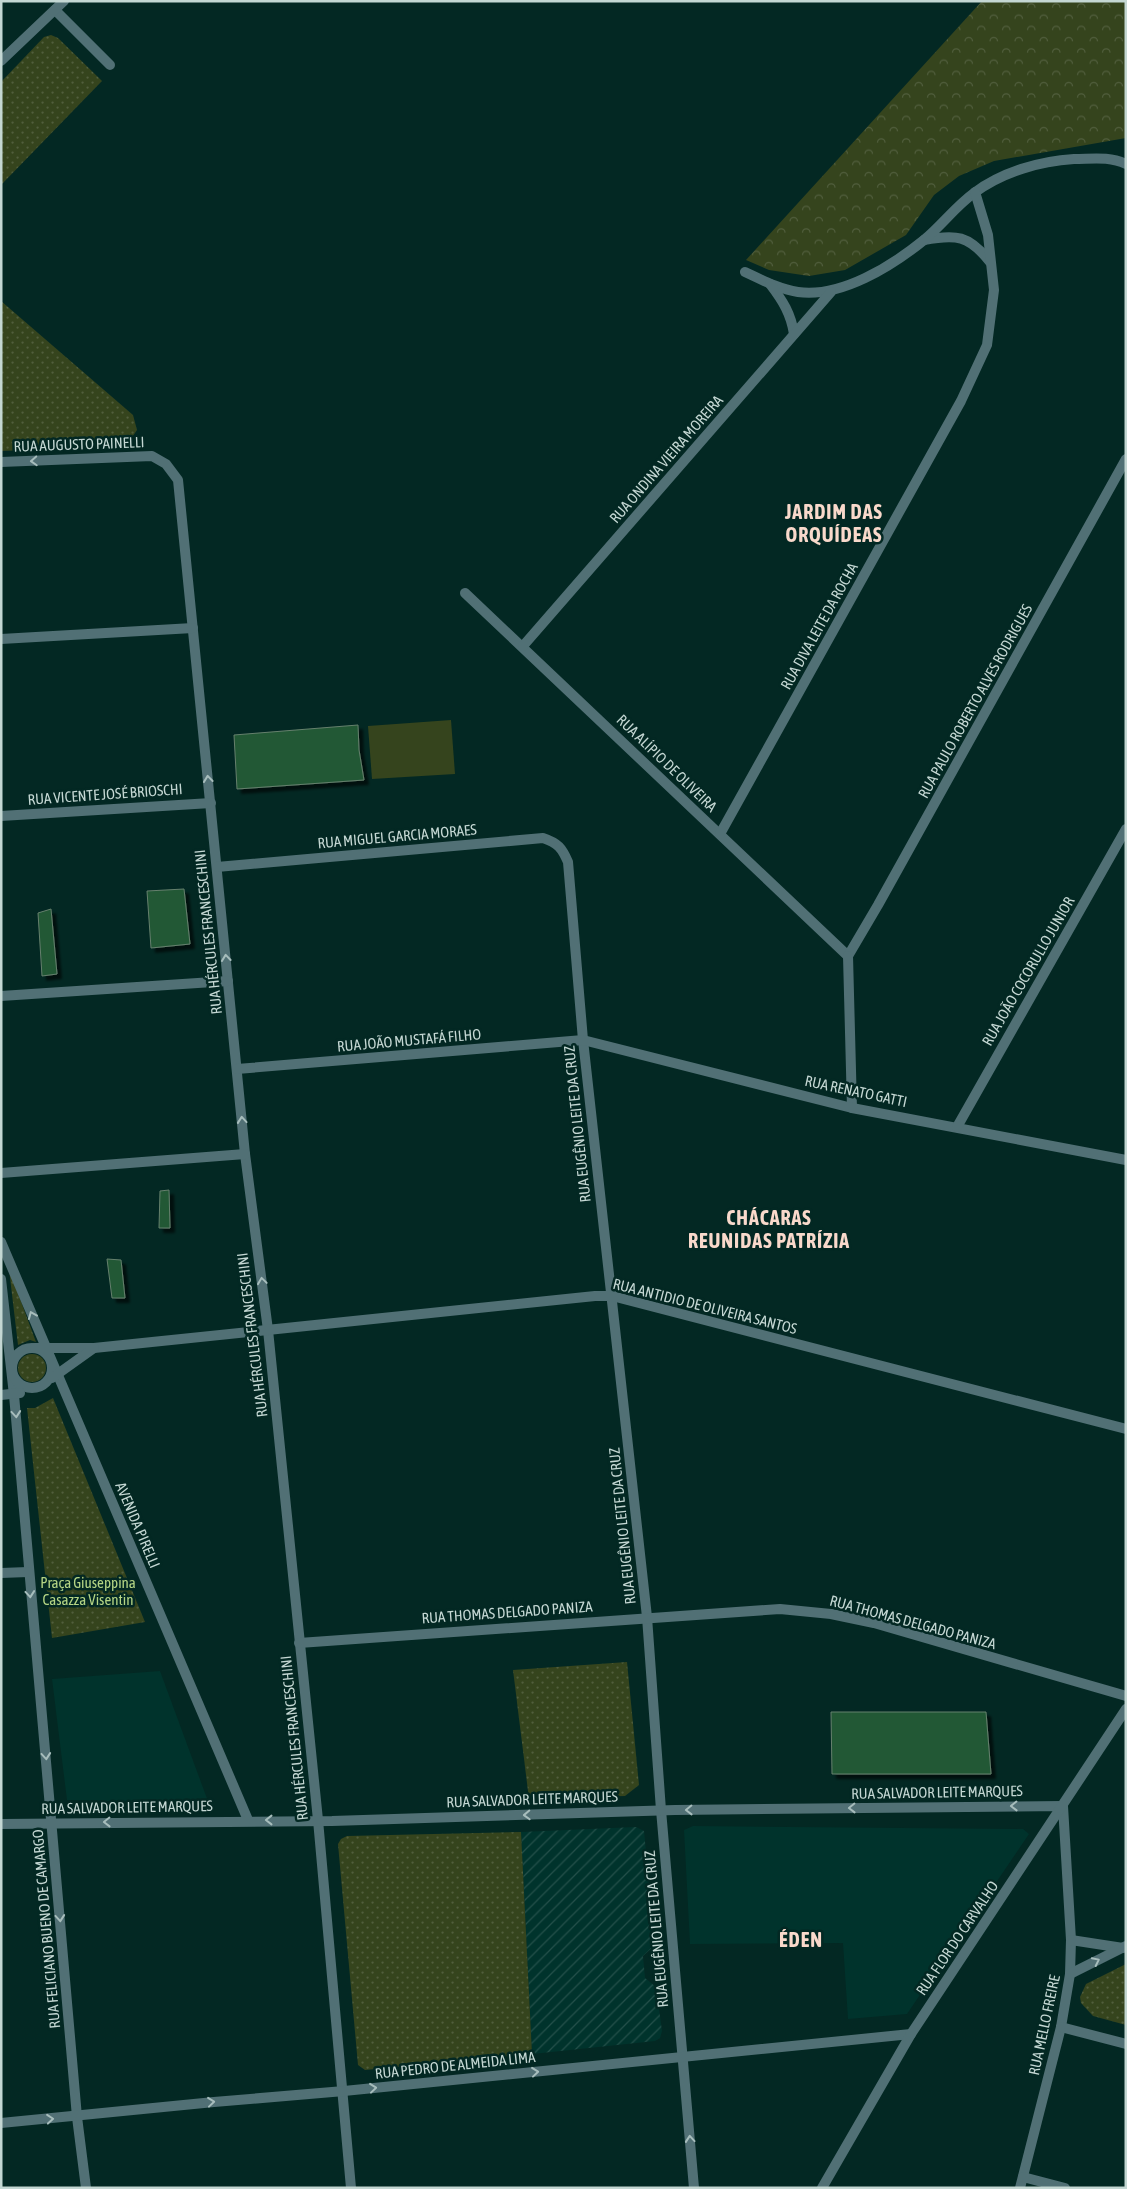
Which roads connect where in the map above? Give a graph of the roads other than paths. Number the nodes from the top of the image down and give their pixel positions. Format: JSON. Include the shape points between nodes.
{"nodes":[{"id":1,"x":64,"y":1,"type":"edge"},
{"id":2,"x":55,"y":10,"type":"junction"},
{"id":3,"x":1,"y":61,"type":"edge"},
{"id":4,"x":110,"y":65,"type":"dead end"},
{"id":5,"x":1126,"y":164,"type":"edge"},
{"id":6,"x":975,"y":192,"type":"junction"},
{"id":7,"x":924,"y":240,"type":"junction"},
{"id":8,"x":991,"y":263,"type":"junction"},
{"id":9,"x":745,"y":272,"type":"dead end"},
{"id":10,"x":770,"y":284,"type":"junction"},
{"id":11,"x":831,"y":292,"type":"junction"},
{"id":12,"x":794,"y":334,"type":"junction"},
{"id":13,"x":1126,"y":459,"type":"edge"},
{"id":14,"x":1,"y":462,"type":"edge"},
{"id":15,"x":178,"y":480,"type":"joint"},
{"id":16,"x":465,"y":592,"type":"dead end"},
{"id":17,"x":193,"y":628,"type":"junction"},
{"id":18,"x":1,"y":638,"type":"edge"},
{"id":19,"x":522,"y":646,"type":"junction"},
{"id":20,"x":210,"y":803,"type":"junction"},
{"id":21,"x":1,"y":816,"type":"edge"},
{"id":22,"x":1126,"y":829,"type":"edge"},
{"id":23,"x":720,"y":834,"type":"junction"},
{"id":24,"x":568,"y":862,"type":"joint"},
{"id":25,"x":217,"y":867,"type":"junction"},
{"id":26,"x":848,"y":956,"type":"junction"},
{"id":27,"x":228,"y":981,"type":"junction"},
{"id":28,"x":1,"y":996,"type":"edge"},
{"id":29,"x":583,"y":1040,"type":"junction"},
{"id":30,"x":237,"y":1069,"type":"junction"},
{"id":31,"x":852,"y":1108,"type":"junction"},
{"id":32,"x":957,"y":1127,"type":"junction"},
{"id":33,"x":245,"y":1154,"type":"junction"},
{"id":34,"x":1126,"y":1160,"type":"edge"},
{"id":35,"x":1,"y":1173,"type":"edge"},
{"id":36,"x":1,"y":1242,"type":"edge"},
{"id":37,"x":1,"y":1279,"type":"edge"},
{"id":38,"x":612,"y":1296,"type":"junction"},
{"id":39,"x":268,"y":1330,"type":"junction"},
{"id":40,"x":40,"y":1348,"type":"junction"},
{"id":41,"x":94,"y":1348,"type":"junction"},
{"id":42,"x":51,"y":1360,"type":"junction"},
{"id":43,"x":12,"y":1370,"type":"junction"},
{"id":44,"x":57,"y":1374,"type":"junction"},
{"id":45,"x":40,"y":1386,"type":"junction"},
{"id":46,"x":1,"y":1395,"type":"edge"},
{"id":47,"x":14,"y":1395,"type":"junction"},
{"id":48,"x":1126,"y":1429,"type":"edge"},
{"id":49,"x":28,"y":1572,"type":"junction"},
{"id":50,"x":1,"y":1573,"type":"edge"},
{"id":51,"x":647,"y":1617,"type":"junction"},
{"id":52,"x":299,"y":1643,"type":"junction"},
{"id":53,"x":1126,"y":1696,"type":"edge"},
{"id":54,"x":1126,"y":1709,"type":"edge"},
{"id":55,"x":1063,"y":1806,"type":"junction"},
{"id":56,"x":661,"y":1810,"type":"junction"},
{"id":57,"x":248,"y":1820,"type":"junction"},
{"id":58,"x":318,"y":1820,"type":"junction"},
{"id":59,"x":52,"y":1822,"type":"junction"},
{"id":60,"x":1,"y":1824,"type":"edge"},
{"id":61,"x":1071,"y":1940,"type":"junction"},
{"id":62,"x":1124,"y":1947,"type":"edge"},
{"id":63,"x":1070,"y":1974,"type":"junction"},
{"id":64,"x":1062,"y":2027,"type":"junction"},
{"id":65,"x":911,"y":2034,"type":"junction"},
{"id":66,"x":1126,"y":2044,"type":"edge"},
{"id":67,"x":682,"y":2056,"type":"junction"},
{"id":68,"x":344,"y":2092,"type":"junction"},
{"id":69,"x":77,"y":2117,"type":"junction"},
{"id":70,"x":1,"y":2124,"type":"edge"},
{"id":71,"x":1022,"y":2176,"type":"junction"},
{"id":72,"x":86,"y":2188,"type":"edge"},
{"id":73,"x":351,"y":2188,"type":"edge"},
{"id":74,"x":694,"y":2188,"type":"edge"},
{"id":75,"x":822,"y":2188,"type":"edge"},
{"id":76,"x":1020,"y":2188,"type":"edge"},
{"id":77,"x":1064,"y":2188,"type":"edge"}],
"edges":[{"from":1,"to":2,"type":"street"},
{"from":2,"to":3,"type":"street"},
{"from":2,"to":4,"type":"street"},
{"from":5,"to":6,"type":"street","via":[[1109,158],[1062,160],[1015,170]]},
{"from":6,"to":7,"type":"street"},
{"from":6,"to":8,"type":"street","name":"RUA DIVA LEITE DA ROCHA","via":[[988,235]]},
{"from":7,"to":8,"type":"street","via":[[948,236],[967,240]]},
{"from":7,"to":11,"type":"street","via":[[884,267]]},
{"from":8,"to":23,"type":"street","name":"RUA DIVA LEITE DA ROCHA","via":[[994,290],[986,345],[960,401]]},
{"from":9,"to":10,"type":"street"},
{"from":10,"to":11,"type":"street","via":[[799,292]]},
{"from":10,"to":12,"type":"street","via":[[785,303]]},
{"from":11,"to":12,"type":"street","name":"RUA ONDINA VIEIRA MOREIRA"},
{"from":12,"to":19,"type":"street","name":"RUA ONDINA VIEIRA MOREIRA"},
{"from":13,"to":26,"type":"street","name":"RUA PAULO ROBERTO ALVES RODRIGUES"},
{"from":15,"to":14,"type":"street","name":"RUA AUGUSTO PAINELLI","one_way":true,"via":[[166,464],[152,456]]},
{"from":15,"to":17,"type":"street","name":"RUA HÉRCULES FRANCESCHINI"},
{"from":16,"to":19,"type":"street","name":"RUA ALÍPIO DE OLIVEIRA"},
{"from":17,"to":18,"type":"street"},
{"from":20,"to":17,"type":"street","name":"RUA HÉRCULES FRANCESCHINI","one_way":true},
{"from":19,"to":23,"type":"street","name":"RUA ALÍPIO DE OLIVEIRA"},
{"from":20,"to":21,"type":"street","name":"RUA VICENTE JOSÉ BRIOSCHI"},
{"from":20,"to":25,"type":"street","name":"RUA HÉRCULES FRANCESCHINI"},
{"from":22,"to":32,"type":"street","name":"RUA JOÃO COCORULLO JUNIOR"},
{"from":23,"to":26,"type":"street","name":"RUA ALÍPIO DE OLIVEIRA"},
{"from":24,"to":25,"type":"street","name":"RUA MIGUEL GARCIA MORAES","via":[[556,842],[543,838]]},
{"from":24,"to":29,"type":"street","name":"RUA EUGÊNIO LEITE DA CRUZ"},
{"from":27,"to":25,"type":"street","name":"RUA HÉRCULES FRANCESCHINI","one_way":true},
{"from":26,"to":31,"type":"street"},
{"from":27,"to":28,"type":"street"},
{"from":27,"to":30,"type":"street","name":"RUA HÉRCULES FRANCESCHINI"},
{"from":29,"to":30,"type":"street","name":"RUA JOÃO MUSTAFÁ FILHO"},
{"from":29,"to":31,"type":"street","name":"RUA RENATO GATTI"},
{"from":29,"to":38,"type":"street","name":"RUA EUGÊNIO LEITE DA CRUZ"},
{"from":33,"to":30,"type":"street","name":"RUA HÉRCULES FRANCESCHINI","one_way":true},
{"from":31,"to":32,"type":"street","name":"RUA RENATO GATTI"},
{"from":32,"to":34,"type":"street","name":"RUA RENATO GATTI"},
{"from":33,"to":35,"type":"street"},
{"from":39,"to":33,"type":"street","name":"RUA HÉRCULES FRANCESCHINI","one_way":true},
{"from":40,"to":36,"type":"street","name":"AVENIDA PIRELLI","one_way":true},
{"from":37,"to":43,"type":"street","name":"RUA FELICIANO BUENO DE CAMARGO"},
{"from":38,"to":39,"type":"street","name":"RUA ANTIDIO DE OLIVEIRA SANTOS"},
{"from":38,"to":48,"type":"street","name":"RUA ANTIDIO DE OLIVEIRA SANTOS"},
{"from":38,"to":51,"type":"street","name":"RUA EUGÊNIO LEITE DA CRUZ"},
{"from":39,"to":41,"type":"street","name":"RUA ANTIDIO DE OLIVEIRA SANTOS"},
{"from":39,"to":52,"type":"street","name":"RUA HÉRCULES FRANCESCHINI"},
{"from":40,"to":41,"type":"street","name":"RUA ANTIDIO DE OLIVEIRA SANTOS"},
{"from":40,"to":42,"type":"street","name":"AVENIDA PIRELLI"},
{"from":40,"to":43,"type":"street","via":[[20,1352],[13,1360]]},
{"from":41,"to":44,"type":"street"},
{"from":42,"to":44,"type":"street","name":"AVENIDA PIRELLI"},
{"from":42,"to":45,"type":"street","via":[[52,1373]]},
{"from":43,"to":45,"type":"street","via":[[24,1387]]},
{"from":43,"to":47,"type":"street","name":"RUA FELICIANO BUENO DE CAMARGO"},
{"from":44,"to":45,"type":"street"},
{"from":44,"to":57,"type":"street","name":"AVENIDA PIRELLI"},
{"from":45,"to":47,"type":"street"},
{"from":46,"to":47,"type":"street"},
{"from":47,"to":49,"type":"street","name":"RUA FELICIANO BUENO DE CAMARGO","one_way":true},
{"from":49,"to":50,"type":"street"},
{"from":49,"to":59,"type":"street","name":"RUA FELICIANO BUENO DE CAMARGO","one_way":true},
{"from":51,"to":52,"type":"street","name":"RUA THOMAS DELGADO PANIZA"},
{"from":51,"to":53,"type":"street","name":"RUA THOMAS DELGADO PANIZA","via":[[780,1609],[831,1614],[884,1626]]},
{"from":51,"to":56,"type":"street","name":"RUA EUGÊNIO LEITE DA CRUZ"},
{"from":52,"to":58,"type":"street","name":"RUA HÉRCULES FRANCESCHINI"},
{"from":54,"to":55,"type":"street","name":"RUA FLOR DO CARVALHO"},
{"from":55,"to":56,"type":"street","name":"RUA SALVADOR LEITE MARQUES","one_way":true},
{"from":55,"to":61,"type":"street","name":"RUA MELLO FREIRE"},
{"from":55,"to":65,"type":"street","name":"RUA FLOR DO CARVALHO"},
{"from":56,"to":58,"type":"street","name":"RUA SALVADOR LEITE MARQUES","one_way":true},
{"from":56,"to":67,"type":"street","name":"RUA EUGÊNIO LEITE DA CRUZ"},
{"from":58,"to":57,"type":"street","name":"RUA SALVADOR LEITE MARQUES","one_way":true},
{"from":57,"to":59,"type":"street","name":"RUA SALVADOR LEITE MARQUES","one_way":true},
{"from":58,"to":68,"type":"street","name":"RUA HÉRCULES FRANCESCHINI"},
{"from":59,"to":60,"type":"street","name":"RUA SALVADOR LEITE MARQUES"},
{"from":59,"to":69,"type":"street","name":"RUA FELICIANO BUENO DE CAMARGO","one_way":true},
{"from":61,"to":62,"type":"street"},
{"from":61,"to":63,"type":"street","name":"RUA MELLO FREIRE"},
{"from":63,"to":62,"type":"street","one_way":true},
{"from":63,"to":64,"type":"street","name":"RUA MELLO FREIRE"},
{"from":64,"to":66,"type":"street"},
{"from":64,"to":71,"type":"street","name":"RUA MELLO FREIRE"},
{"from":65,"to":67,"type":"street","name":"RUA PEDRO DE ALMEIDA LIMA"},
{"from":65,"to":75,"type":"street","name":"RUA FLOR DO CARVALHO"},
{"from":68,"to":67,"type":"street","name":"RUA PEDRO DE ALMEIDA LIMA","one_way":true},
{"from":74,"to":67,"type":"street","name":"RUA EUGÊNIO LEITE DA CRUZ","one_way":true},
{"from":69,"to":68,"type":"street","name":"RUA PEDRO DE ALMEIDA LIMA","one_way":true},
{"from":68,"to":73,"type":"street","name":"RUA HÉRCULES FRANCESCHINI"},
{"from":70,"to":69,"type":"street","name":"RUA PEDRO DE ALMEIDA LIMA","one_way":true},
{"from":69,"to":72,"type":"street","name":"RUA FELICIANO BUENO DE CAMARGO"},
{"from":71,"to":76,"type":"street","name":"RUA MELLO FREIRE"},
{"from":71,"to":77,"type":"street"}]}
